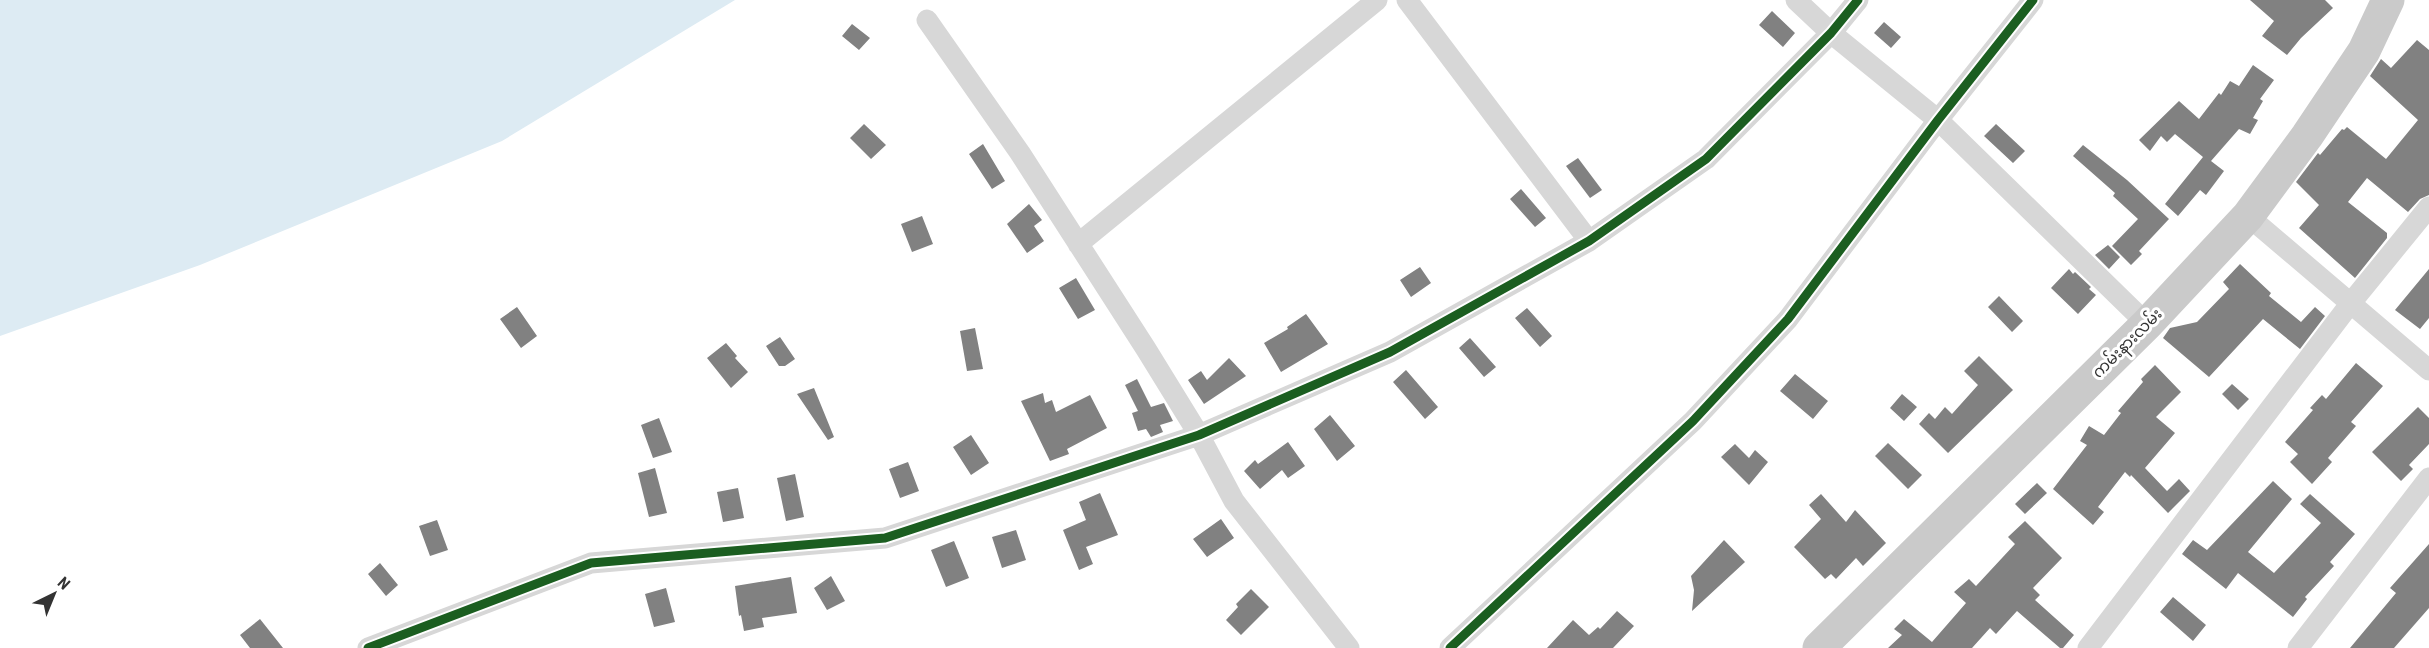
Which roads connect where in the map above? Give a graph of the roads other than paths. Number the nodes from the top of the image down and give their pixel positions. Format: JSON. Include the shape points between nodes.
{"nodes":[{"id":1,"x":1377,"y":0,"type":"edge"},
{"id":2,"x":1407,"y":0,"type":"edge"},
{"id":3,"x":1796,"y":0,"type":"edge"},
{"id":4,"x":1857,"y":0,"type":"edge"},
{"id":5,"x":2033,"y":0,"type":"edge"},
{"id":6,"x":2388,"y":0,"type":"edge"},
{"id":7,"x":927,"y":20,"type":"dead end"},
{"id":8,"x":1831,"y":33,"type":"junction"},
{"id":9,"x":1938,"y":120,"type":"junction"},
{"id":10,"x":2429,"y":207,"type":"edge"},
{"id":11,"x":2248,"y":216,"type":"junction"},
{"id":12,"x":1589,"y":241,"type":"junction"},
{"id":13,"x":1078,"y":244,"type":"junction"},
{"id":14,"x":2350,"y":304,"type":"junction"},
{"id":15,"x":2147,"y":324,"type":"junction"},
{"id":16,"x":2429,"y":370,"type":"edge"},
{"id":17,"x":1199,"y":435,"type":"junction"},
{"id":18,"x":2429,"y":478,"type":"edge"},
{"id":19,"x":368,"y":648,"type":"edge"},
{"id":20,"x":1349,"y":648,"type":"edge"},
{"id":21,"x":1450,"y":648,"type":"edge"},
{"id":22,"x":1819,"y":648,"type":"edge"},
{"id":23,"x":2088,"y":648,"type":"edge"},
{"id":24,"x":2298,"y":648,"type":"edge"}],
"edges":[{"from":1,"to":13,"type":"street"},
{"from":2,"to":12,"type":"street"},
{"from":3,"to":8,"type":"street"},
{"from":4,"to":8,"type":"street"},
{"from":5,"to":9,"type":"street"},
{"from":6,"to":11,"type":"main road","name":"ကမ်းနားလမ်း","via":[[2364,51]]},
{"from":7,"to":13,"type":"street"},
{"from":8,"to":9,"type":"street"},
{"from":8,"to":12,"type":"street","via":[[1706,159]]},
{"from":9,"to":15,"type":"street"},
{"from":9,"to":21,"type":"street","via":[[1788,319],[1693,421]]},
{"from":10,"to":14,"type":"street"},
{"from":11,"to":14,"type":"street"},
{"from":11,"to":15,"type":"main road","name":"ကမ်းနားလမ်း"},
{"from":12,"to":17,"type":"street","via":[[1390,352]]},
{"from":13,"to":17,"type":"street"},
{"from":14,"to":16,"type":"street"},
{"from":14,"to":23,"type":"street"},
{"from":15,"to":22,"type":"main road","name":"ကမ်းနားလမ်း"},
{"from":17,"to":19,"type":"street","via":[[885,538],[591,563]]},
{"from":17,"to":20,"type":"street","via":[[1234,501]]},
{"from":18,"to":24,"type":"street"}]}
